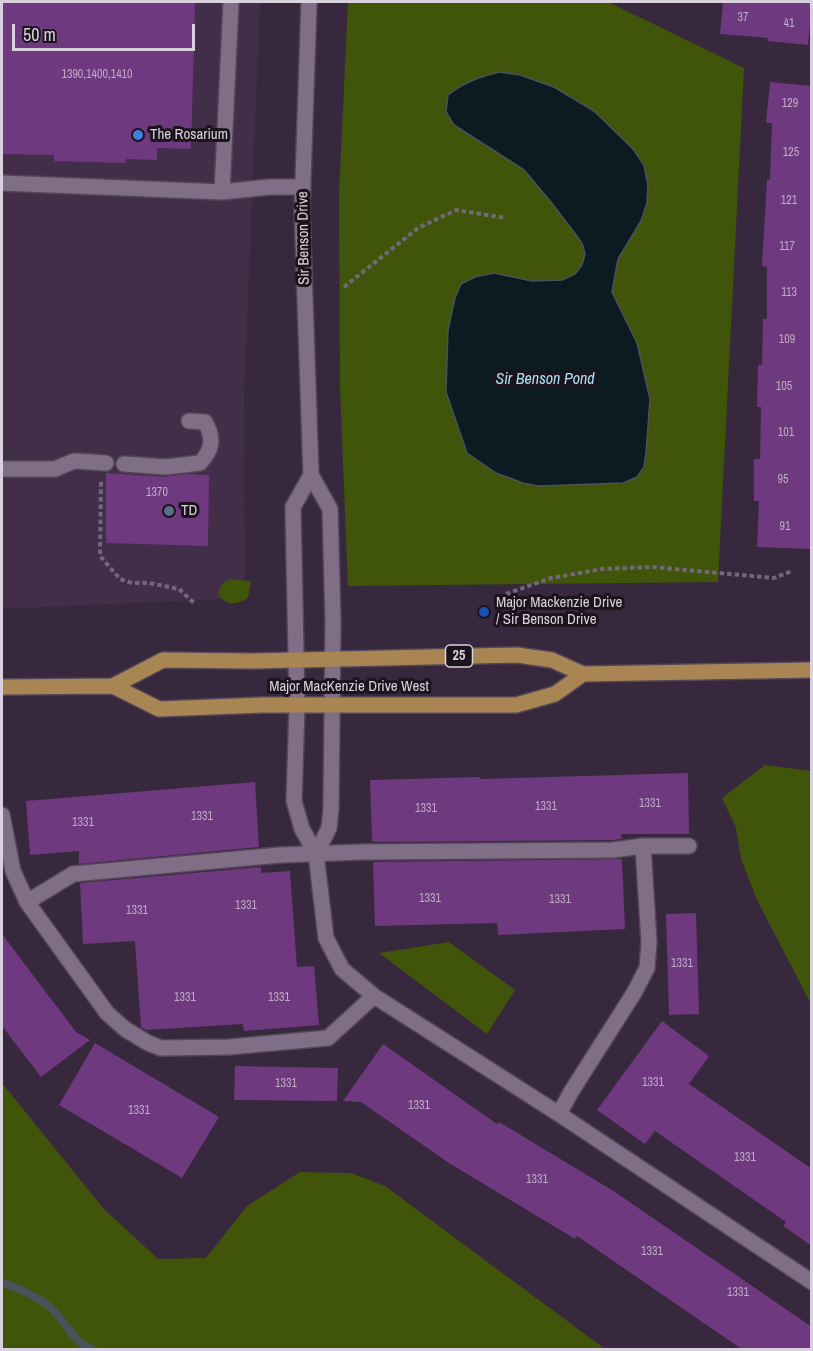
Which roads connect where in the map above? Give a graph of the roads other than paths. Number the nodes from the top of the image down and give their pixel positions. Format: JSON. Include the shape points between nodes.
{"nodes":[{"id":1,"x":231,"y":2,"type":"edge"},
{"id":2,"x":309,"y":2,"type":"edge"},
{"id":3,"x":2,"y":183,"type":"edge"},
{"id":4,"x":303,"y":187,"type":"junction"},
{"id":5,"x":222,"y":192,"type":"junction"},
{"id":6,"x":189,"y":421,"type":"dead end"},
{"id":7,"x":104,"y":463,"type":"road end"},
{"id":8,"x":124,"y":464,"type":"dead end"},
{"id":9,"x":2,"y":469,"type":"edge"},
{"id":10,"x":311,"y":475,"type":"junction"},
{"id":11,"x":296,"y":659,"type":"junction"},
{"id":12,"x":332,"y":659,"type":"junction"},
{"id":13,"x":812,"y":670,"type":"edge"},
{"id":14,"x":583,"y":674,"type":"junction"},
{"id":15,"x":113,"y":686,"type":"junction"},
{"id":16,"x":2,"y":687,"type":"edge"},
{"id":17,"x":297,"y":705,"type":"junction"},
{"id":18,"x":331,"y":705,"type":"junction"},
{"id":19,"x":2,"y":815,"type":"edge"},
{"id":20,"x":644,"y":846,"type":"junction"},
{"id":21,"x":689,"y":846,"type":"dead end"},
{"id":22,"x":316,"y":854,"type":"junction"},
{"id":23,"x":27,"y":902,"type":"junction"},
{"id":24,"x":374,"y":996,"type":"junction"},
{"id":25,"x":559,"y":1114,"type":"junction"},
{"id":26,"x":812,"y":1282,"type":"edge"}],
"edges":[{"from":1,"to":5,"type":"street"},
{"from":2,"to":4,"type":"street","name":"Sir Benson Drive"},
{"from":3,"to":5,"type":"street"},
{"from":4,"to":5,"type":"street"},
{"from":4,"to":10,"type":"street","name":"Sir Benson Drive"},
{"from":6,"to":8,"type":"street","via":[[205,422],[211,432],[212,442],[200,463],[166,467]]},
{"from":7,"to":9,"type":"street","via":[[74,461],[55,469]]},
{"from":10,"to":11,"type":"street","via":[[293,507]]},
{"from":10,"to":12,"type":"street","name":"Sir Benson Drive","via":[[330,509]]},
{"from":11,"to":12,"type":"main road","name":"Major MacKenzie Drive West","number":"25"},
{"from":11,"to":15,"type":"main road","name":"Major MacKenzie Drive West","number":"25","via":[[163,660]]},
{"from":11,"to":17,"type":"street"},
{"from":12,"to":14,"type":"main road","name":"Major MacKenzie Drive West","number":"25","via":[[517,655],[552,660]]},
{"from":12,"to":18,"type":"street","name":"Sir Benson Drive"},
{"from":13,"to":14,"type":"main road","name":"Major MacKenzie Drive West","number":"25"},
{"from":14,"to":18,"type":"main road","name":"Major MacKenzie Drive West","via":[[555,694],[516,705]]},
{"from":15,"to":16,"type":"main road","name":"Major MacKenzie Drive West","number":"25"},
{"from":15,"to":17,"type":"main road","name":"Major MacKenzie Drive West","via":[[159,709]]},
{"from":17,"to":18,"type":"main road","name":"Major MacKenzie Drive West"},
{"from":17,"to":22,"type":"street","via":[[294,801],[302,829]]},
{"from":18,"to":22,"type":"street","name":"Sir Benson Drive","via":[[331,809],[329,828]]},
{"from":19,"to":23,"type":"street","via":[[13,871]]},
{"from":20,"to":21,"type":"street"},
{"from":20,"to":22,"type":"street","via":[[612,850]]},
{"from":20,"to":25,"type":"street","via":[[647,968]]},
{"from":22,"to":23,"type":"street","via":[[74,874]]},
{"from":22,"to":24,"type":"street","via":[[326,938],[342,969]]},
{"from":23,"to":24,"type":"street","via":[[114,1020],[161,1048],[229,1047],[328,1038]]},
{"from":24,"to":25,"type":"street"},
{"from":25,"to":26,"type":"street"}]}
